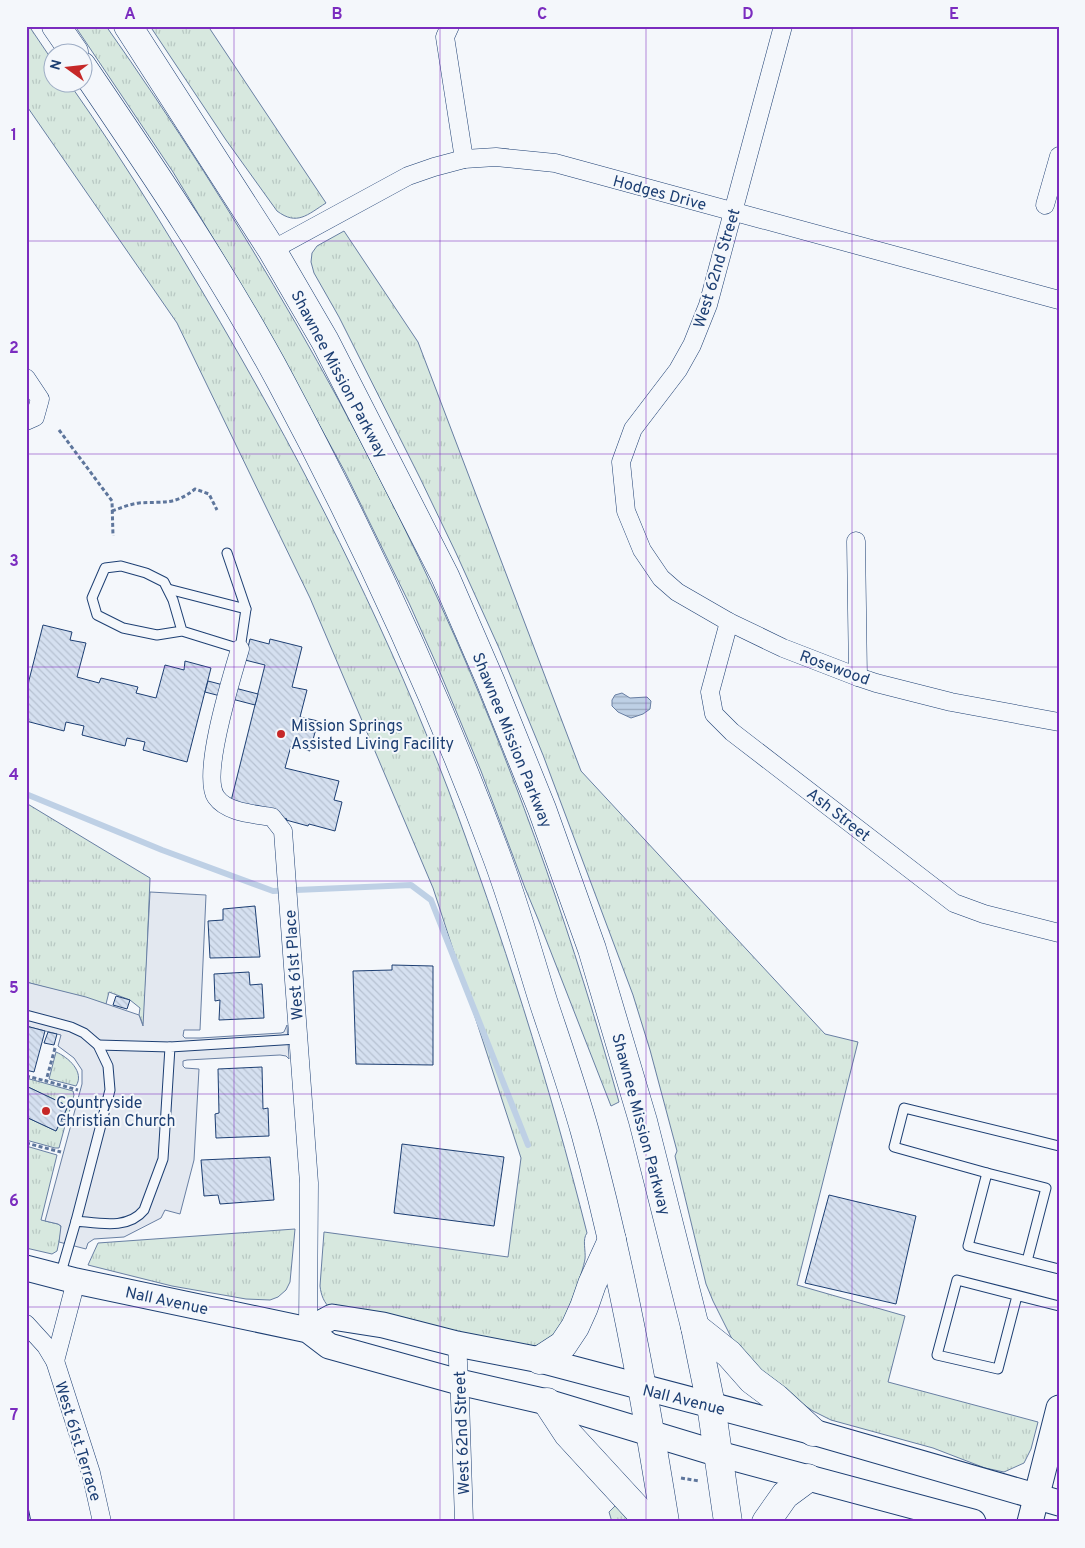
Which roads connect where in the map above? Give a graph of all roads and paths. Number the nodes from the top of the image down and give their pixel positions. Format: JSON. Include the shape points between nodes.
{"nodes":[{"id":1,"x":56,"y":26,"type":"edge"},
{"id":2,"x":128,"y":26,"type":"edge"},
{"id":3,"x":783,"y":26,"type":"edge"},
{"id":4,"x":444,"y":30,"type":"edge"},
{"id":5,"x":67,"y":42,"type":"edge"},
{"id":6,"x":92,"y":81,"type":"edge"},
{"id":7,"x":1059,"y":156,"type":"edge"},
{"id":8,"x":464,"y":159,"type":"junction"},
{"id":9,"x":1046,"y":205,"type":"dead end"},
{"id":10,"x":733,"y":212,"type":"junction"},
{"id":11,"x":272,"y":250,"type":"junction"},
{"id":12,"x":1059,"y":300,"type":"edge"},
{"id":13,"x":26,"y":378,"type":"edge"},
{"id":14,"x":30,"y":419,"type":"edge"},
{"id":15,"x":59,"y":430,"type":"dead end"},
{"id":16,"x":217,"y":510,"type":"dead end"},
{"id":17,"x":112,"y":511,"type":"junction"},
{"id":18,"x":113,"y":536,"type":"dead end"},
{"id":19,"x":856,"y":541,"type":"dead end"},
{"id":20,"x":642,"y":550,"type":"joint"},
{"id":21,"x":226,"y":553,"type":"dead end"},
{"id":22,"x":168,"y":589,"type":"junction"},
{"id":23,"x":246,"y":609,"type":"junction"},
{"id":24,"x":729,"y":622,"type":"junction"},
{"id":25,"x":182,"y":631,"type":"junction"},
{"id":26,"x":240,"y":648,"type":"junction"},
{"id":27,"x":858,"y":677,"type":"junction"},
{"id":28,"x":1059,"y":722,"type":"edge"},
{"id":29,"x":1059,"y":933,"type":"edge"},
{"id":30,"x":26,"y":1015,"type":"edge"},
{"id":31,"x":298,"y":1039,"type":"junction"},
{"id":32,"x":98,"y":1045,"type":"junction"},
{"id":33,"x":170,"y":1047,"type":"junction"},
{"id":34,"x":55,"y":1048,"type":"dead end"},
{"id":35,"x":26,"y":1076,"type":"edge"},
{"id":36,"x":46,"y":1081,"type":"junction"},
{"id":37,"x":78,"y":1090,"type":"dead end"},
{"id":38,"x":26,"y":1143,"type":"edge"},
{"id":39,"x":1059,"y":1146,"type":"edge"},
{"id":40,"x":61,"y":1152,"type":"dead end"},
{"id":41,"x":987,"y":1173,"type":"junction"},
{"id":42,"x":76,"y":1222,"type":"junction"},
{"id":43,"x":612,"y":1240,"type":"junction"},
{"id":44,"x":1027,"y":1261,"type":"junction"},
{"id":45,"x":26,"y":1268,"type":"edge"},
{"id":46,"x":1059,"y":1270,"type":"edge"},
{"id":47,"x":68,"y":1279,"type":"junction"},
{"id":48,"x":1018,"y":1296,"type":"junction"},
{"id":49,"x":1059,"y":1306,"type":"edge"},
{"id":50,"x":26,"y":1324,"type":"edge"},
{"id":51,"x":695,"y":1327,"type":"junction"},
{"id":52,"x":308,"y":1330,"type":"junction"},
{"id":53,"x":457,"y":1344,"type":"junction"},
{"id":54,"x":540,"y":1360,"type":"junction"},
{"id":55,"x":55,"y":1361,"type":"junction"},
{"id":56,"x":460,"y":1382,"type":"junction"},
{"id":57,"x":642,"y":1388,"type":"junction"},
{"id":58,"x":547,"y":1402,"type":"junction"},
{"id":59,"x":711,"y":1405,"type":"junction"},
{"id":60,"x":1059,"y":1408,"type":"edge"},
{"id":61,"x":813,"y":1432,"type":"junction"},
{"id":62,"x":650,"y":1434,"type":"junction"},
{"id":63,"x":719,"y":1454,"type":"junction"},
{"id":64,"x":658,"y":1474,"type":"junction"},
{"id":65,"x":808,"y":1478,"type":"junction"},
{"id":66,"x":723,"y":1486,"type":"junction"},
{"id":67,"x":1048,"y":1500,"type":"edge"},
{"id":68,"x":102,"y":1522,"type":"edge"},
{"id":69,"x":464,"y":1522,"type":"edge"},
{"id":70,"x":649,"y":1522,"type":"edge"},
{"id":71,"x":665,"y":1522,"type":"edge"},
{"id":72,"x":728,"y":1522,"type":"edge"},
{"id":73,"x":766,"y":1522,"type":"edge"},
{"id":74,"x":973,"y":1522,"type":"edge"},
{"id":75,"x":1030,"y":1522,"type":"edge"}],
"edges":[{"from":1,"to":5,"type":"highway"},
{"from":2,"to":11,"type":"highway","name":"Shawnee Mission Parkway"},
{"from":3,"to":10,"type":"street","name":"West 62nd Street"},
{"from":4,"to":8,"type":"street"},
{"from":6,"to":43,"type":"highway","via":[[158,178],[280,380],[392,606],[446,728],[496,855],[584,1129]]},
{"from":7,"to":9,"type":"street"},
{"from":8,"to":10,"type":"street","name":"Hodges Drive","via":[[496,157],[555,163]]},
{"from":8,"to":11,"type":"street","name":"Hodges Drive","via":[[408,176]]},
{"from":10,"to":12,"type":"street","name":"Hodges Drive"},
{"from":10,"to":20,"type":"street","name":"West 62nd Street","via":[[708,305],[692,345],[678,370],[633,429],[621,462],[626,511]]},
{"from":11,"to":51,"type":"highway","name":"Shawnee Mission Parkway","via":[[325,341],[445,576],[542,809],[592,949],[618,1035]]},
{"from":13,"to":14,"type":"street","via":[[40,399]]},
{"from":15,"to":17,"type":"path","via":[[112,501]]},
{"from":16,"to":17,"type":"path","via":[[209,494],[195,489],[169,503],[137,503]]},
{"from":17,"to":18,"type":"path"},
{"from":19,"to":27,"type":"street"},
{"from":20,"to":24,"type":"street","name":"Rosewood","via":[[661,578],[677,592]]},
{"from":21,"to":23,"type":"lane"},
{"from":22,"to":23,"type":"lane"},
{"from":22,"to":25,"type":"lane"},
{"from":22,"to":25,"type":"lane","via":[[164,582],[146,573],[121,566],[105,568],[92,598],[97,615],[123,628],[157,635]]},
{"from":23,"to":26,"type":"lane"},
{"from":24,"to":27,"type":"street","name":"Rosewood","via":[[783,648]]},
{"from":24,"to":29,"type":"street","name":"Ash Street","via":[[710,692],[714,714],[732,732],[954,903]]},
{"from":25,"to":26,"type":"lane"},
{"from":26,"to":31,"type":"street","name":"West 61st Place","via":[[212,764],[212,784],[216,798],[232,810],[272,817],[283,831]]},
{"from":27,"to":28,"type":"street","name":"Rosewood","via":[[951,702]]},
{"from":30,"to":32,"type":"lane","via":[[79,1030]]},
{"from":31,"to":33,"type":"lane"},
{"from":31,"to":52,"type":"street","name":"West 61st Place","via":[[309,1183]]},
{"from":32,"to":33,"type":"lane"},
{"from":32,"to":42,"type":"lane","via":[[108,1066],[110,1090]]},
{"from":33,"to":42,"type":"lane","via":[[163,1159],[144,1210],[139,1216],[113,1224]]},
{"from":34,"to":36,"type":"path"},
{"from":35,"to":36,"type":"path"},
{"from":36,"to":37,"type":"path"},
{"from":38,"to":40,"type":"path"},
{"from":39,"to":41,"type":"lane","via":[[904,1108],[894,1147]]},
{"from":41,"to":44,"type":"lane","via":[[968,1246]]},
{"from":41,"to":44,"type":"lane","via":[[1046,1188]]},
{"from":42,"to":47,"type":"lane"},
{"from":43,"to":54,"type":"highway","via":[[575,1327],[563,1345]]},
{"from":43,"to":57,"type":"highway"},
{"from":44,"to":46,"type":"lane"},
{"from":45,"to":47,"type":"main road","name":"Nall Avenue"},
{"from":47,"to":52,"type":"main road","name":"Nall Avenue"},
{"from":47,"to":55,"type":"street"},
{"from":48,"to":48,"type":"lane","via":[[957,1280],[937,1355],[998,1369]]},
{"from":48,"to":49,"type":"lane"},
{"from":50,"to":55,"type":"street","name":"West 61st Terrace"},
{"from":51,"to":59,"type":"highway","name":"Shawnee Mission Parkway"},
{"from":51,"to":61,"type":"highway"},
{"from":52,"to":53,"type":"main road","name":"Nall Avenue","via":[[332,1317],[383,1325]]},
{"from":52,"to":56,"type":"main road","name":"Nall Avenue","via":[[329,1346]]},
{"from":53,"to":54,"type":"main road","name":"Nall Avenue"},
{"from":53,"to":56,"type":"street","name":"West 62nd Street"},
{"from":54,"to":57,"type":"main road","name":"Nall Avenue"},
{"from":55,"to":68,"type":"street","name":"West 61st Terrace","via":[[91,1473]]},
{"from":56,"to":58,"type":"main road","name":"Nall Avenue"},
{"from":56,"to":69,"type":"street","name":"West 62nd Street"},
{"from":57,"to":59,"type":"main road","name":"Nall Avenue"},
{"from":57,"to":62,"type":"highway"},
{"from":58,"to":62,"type":"main road","name":"Nall Avenue"},
{"from":58,"to":70,"type":"highway","via":[[568,1434]]},
{"from":59,"to":61,"type":"main road","name":"Nall Avenue"},
{"from":59,"to":63,"type":"highway","name":"Shawnee Mission Parkway"},
{"from":60,"to":67,"type":"main road"},
{"from":61,"to":67,"type":"main road","name":"Nall Avenue"},
{"from":62,"to":63,"type":"main road","name":"Nall Avenue"},
{"from":62,"to":64,"type":"highway"},
{"from":63,"to":65,"type":"main road","name":"Nall Avenue"},
{"from":63,"to":66,"type":"highway","name":"Shawnee Mission Parkway"},
{"from":64,"to":66,"type":"path"},
{"from":64,"to":71,"type":"highway"},
{"from":65,"to":73,"type":"highway","via":[[785,1495]]},
{"from":65,"to":74,"type":"main road","name":"Nall Avenue"},
{"from":66,"to":72,"type":"highway","name":"Shawnee Mission Parkway"},
{"from":67,"to":75,"type":"main road"}]}
